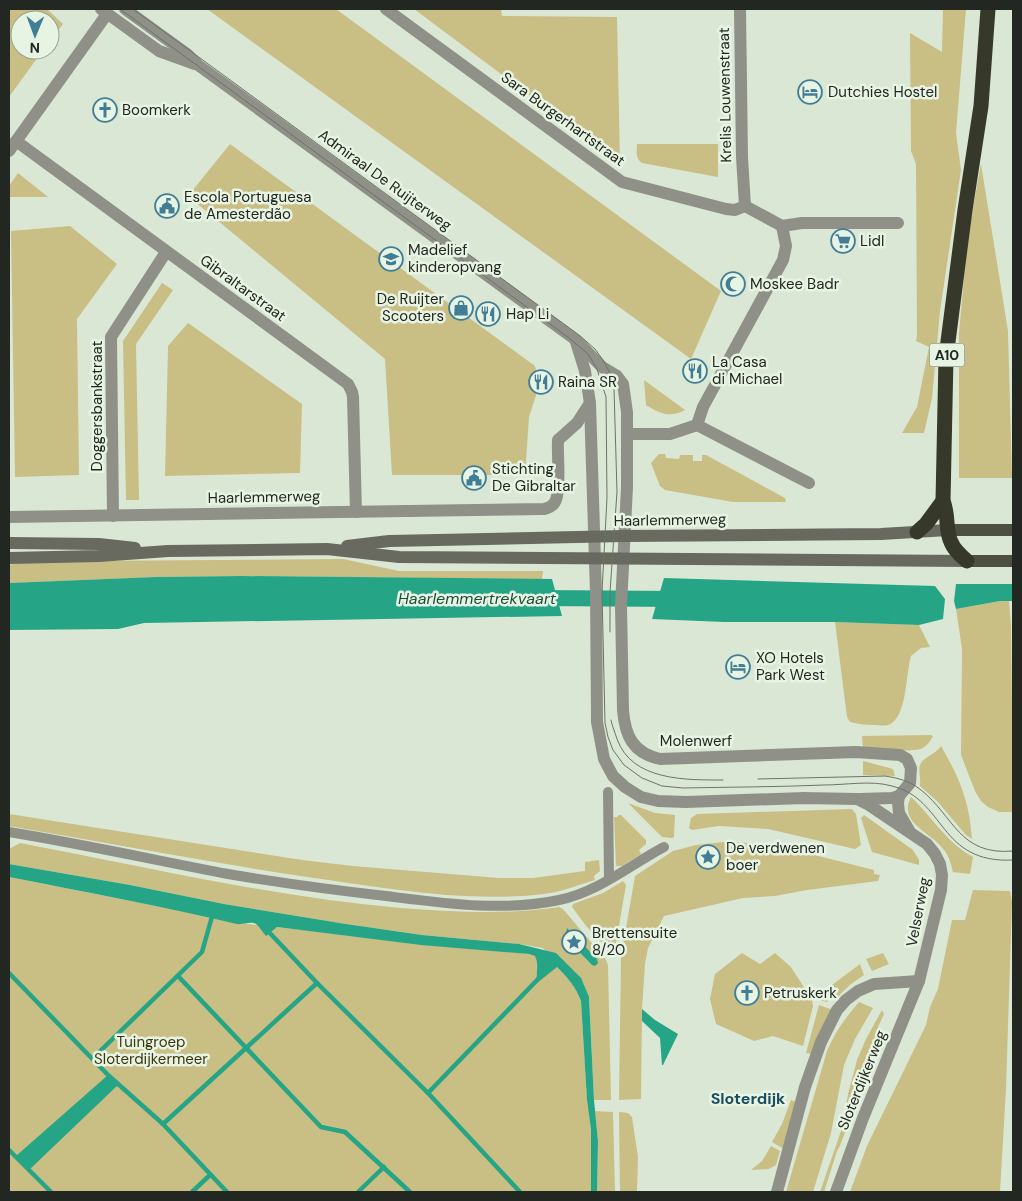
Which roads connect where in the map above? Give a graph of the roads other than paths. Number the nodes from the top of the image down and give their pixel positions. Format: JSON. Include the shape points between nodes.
{"nodes":[{"id":1,"x":125,"y":9,"type":"edge"},
{"id":2,"x":386,"y":9,"type":"edge"},
{"id":3,"x":740,"y":9,"type":"edge"},
{"id":4,"x":988,"y":9,"type":"edge"},
{"id":5,"x":104,"y":11,"type":"edge"},
{"id":6,"x":198,"y":65,"type":"junction"},
{"id":7,"x":12,"y":146,"type":"edge"},
{"id":8,"x":745,"y":206,"type":"junction"},
{"id":9,"x":898,"y":223,"type":"dead end"},
{"id":10,"x":782,"y":226,"type":"junction"},
{"id":11,"x":166,"y":252,"type":"junction"},
{"id":12,"x":576,"y":340,"type":"junction"},
{"id":13,"x":590,"y":403,"type":"junction"},
{"id":14,"x":697,"y":425,"type":"junction"},
{"id":15,"x":627,"y":434,"type":"junction"},
{"id":16,"x":808,"y":483,"type":"dead end"},
{"id":17,"x":943,"y":501,"type":"junction"},
{"id":18,"x":356,"y":512,"type":"junction"},
{"id":19,"x":113,"y":516,"type":"junction"},
{"id":20,"x":9,"y":517,"type":"edge"},
{"id":21,"x":948,"y":530,"type":"junction"},
{"id":22,"x":1013,"y":530,"type":"edge"},
{"id":23,"x":917,"y":532,"type":"junction"},
{"id":24,"x":624,"y":536,"type":"junction"},
{"id":25,"x":595,"y":537,"type":"junction"},
{"id":26,"x":9,"y":543,"type":"edge"},
{"id":27,"x":327,"y":549,"type":"junction"},
{"id":28,"x":168,"y":551,"type":"junction"},
{"id":29,"x":9,"y":558,"type":"edge"},
{"id":30,"x":595,"y":560,"type":"junction"},
{"id":31,"x":623,"y":560,"type":"junction"},
{"id":32,"x":967,"y":561,"type":"junction"},
{"id":33,"x":1013,"y":561,"type":"edge"},
{"id":34,"x":608,"y":792,"type":"dead end"},
{"id":35,"x":899,"y":796,"type":"junction"},
{"id":36,"x":857,"y":799,"type":"junction"},
{"id":37,"x":9,"y":832,"type":"edge"},
{"id":38,"x":910,"y":832,"type":"junction"},
{"id":39,"x":664,"y":847,"type":"dead end"},
{"id":40,"x":609,"y":879,"type":"junction"},
{"id":41,"x":919,"y":981,"type":"junction"},
{"id":42,"x":777,"y":1192,"type":"edge"},
{"id":43,"x":836,"y":1192,"type":"edge"}],
"edges":[{"from":1,"to":6,"type":"street","name":"Admiraal De Ruijterweg","via":[[188,54]]},
{"from":2,"to":8,"type":"street","name":"Sara Burgerhartstraat","via":[[622,182],[726,209]]},
{"from":3,"to":8,"type":"street","name":"Krelis Louwenstraat"},
{"from":4,"to":17,"type":"highway","number":"A10","via":[[981,106],[946,357]]},
{"from":5,"to":6,"type":"street","name":"Admiraal De Ruijterweg","via":[[158,51]]},
{"from":5,"to":7,"type":"street"},
{"from":6,"to":12,"type":"street","name":"Admiraal De Ruijterweg"},
{"from":7,"to":11,"type":"street","name":"Gibraltarstraat"},
{"from":8,"to":10,"type":"street"},
{"from":9,"to":10,"type":"street"},
{"from":10,"to":14,"type":"street","via":[[786,246],[783,260],[703,407]]},
{"from":11,"to":18,"type":"street","name":"Gibraltarstraat","via":[[351,388]]},
{"from":11,"to":19,"type":"street","name":"Doggersbankstraat","via":[[111,337]]},
{"from":12,"to":13,"type":"street"},
{"from":12,"to":15,"type":"street","name":"Admiraal De Ruijterweg","via":[[624,384]]},
{"from":13,"to":18,"type":"street","name":"Haarlemmerweg","via":[[577,423],[558,440],[558,486],[556,501],[549,508]]},
{"from":13,"to":25,"type":"street"},
{"from":14,"to":15,"type":"street","via":[[670,434]]},
{"from":14,"to":16,"type":"street"},
{"from":15,"to":24,"type":"street","name":"Admiraal De Ruijterweg"},
{"from":17,"to":21,"type":"highway","number":"A10"},
{"from":17,"to":23,"type":"highway"},
{"from":18,"to":19,"type":"street","name":"Haarlemmerweg"},
{"from":19,"to":20,"type":"street","name":"Haarlemmerweg"},
{"from":21,"to":22,"type":"main road","name":"Haarlemmerweg"},
{"from":21,"to":23,"type":"main road","name":"Haarlemmerweg"},
{"from":21,"to":32,"type":"highway","number":"A10","via":[[951,542]]},
{"from":23,"to":24,"type":"main road","name":"Haarlemmerweg"},
{"from":24,"to":25,"type":"main road","name":"Haarlemmerweg"},
{"from":24,"to":31,"type":"street","name":"Admiraal De Ruijterweg"},
{"from":25,"to":27,"type":"main road","name":"Haarlemmerweg","via":[[389,540]]},
{"from":25,"to":30,"type":"street"},
{"from":26,"to":28,"type":"main road","name":"Haarlemmerweg","via":[[99,544]]},
{"from":27,"to":28,"type":"main road","name":"Haarlemmerweg"},
{"from":27,"to":30,"type":"main road","name":"Haarlemmerweg","via":[[399,557]]},
{"from":28,"to":29,"type":"main road","name":"Haarlemmerweg"},
{"from":30,"to":31,"type":"main road","name":"Haarlemmerweg"},
{"from":30,"to":36,"type":"street","via":[[598,735],[604,759],[613,776],[625,787],[641,797],[658,801]]},
{"from":31,"to":32,"type":"main road","name":"Haarlemmerweg"},
{"from":31,"to":35,"type":"street","name":"Molenwerf","via":[[624,722],[631,743],[640,751],[668,759],[856,752],[894,754],[907,759],[911,768],[910,783]]},
{"from":32,"to":33,"type":"main road","name":"Haarlemmerweg"},
{"from":34,"to":40,"type":"street"},
{"from":35,"to":36,"type":"street"},
{"from":35,"to":38,"type":"street","via":[[900,813]]},
{"from":36,"to":38,"type":"street"},
{"from":37,"to":40,"type":"street","via":[[324,889],[464,904],[534,904],[560,900]]},
{"from":38,"to":41,"type":"street","name":"Velserweg","via":[[935,854],[942,875]]},
{"from":39,"to":40,"type":"street"},
{"from":41,"to":42,"type":"street","via":[[874,984],[858,991],[837,1010],[820,1042],[805,1087]]},
{"from":41,"to":43,"type":"street","name":"Sloterdijkerweg"}]}
